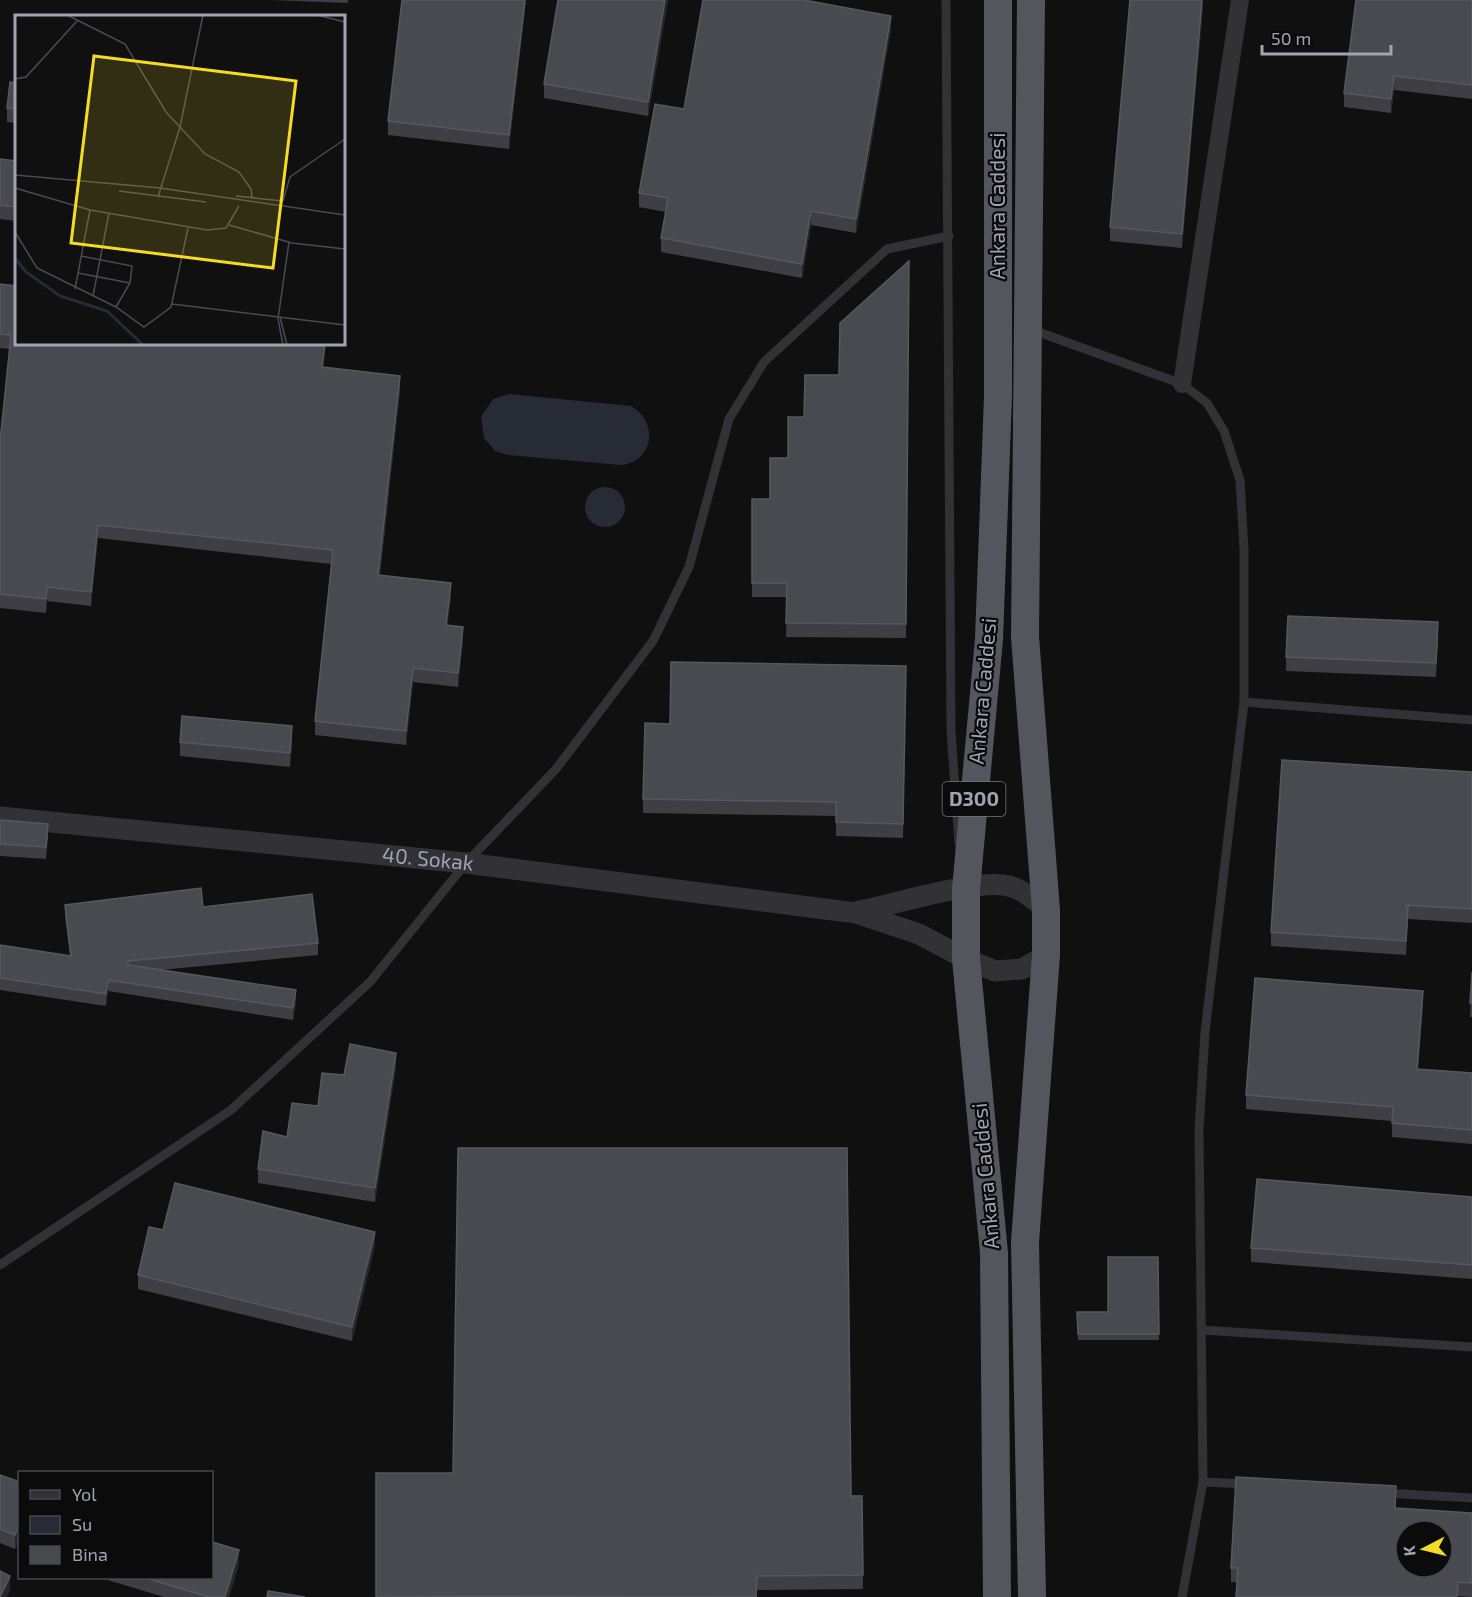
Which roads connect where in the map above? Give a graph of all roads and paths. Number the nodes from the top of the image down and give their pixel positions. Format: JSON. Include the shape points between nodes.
{"nodes":[{"id":1,"x":946,"y":0,"type":"edge"},
{"id":2,"x":998,"y":0,"type":"edge"},
{"id":3,"x":1031,"y":0,"type":"edge"},
{"id":4,"x":1240,"y":0,"type":"edge"},
{"id":5,"x":949,"y":236,"type":"junction"},
{"id":6,"x":1029,"y":328,"type":"junction"},
{"id":7,"x":1182,"y":384,"type":"junction"},
{"id":8,"x":1244,"y":702,"type":"junction"},
{"id":9,"x":1472,"y":720,"type":"edge"},
{"id":10,"x":0,"y":817,"type":"edge"},
{"id":11,"x":466,"y":863,"type":"junction"},
{"id":12,"x":966,"y":889,"type":"junction"},
{"id":13,"x":1046,"y":910,"type":"junction"},
{"id":14,"x":855,"y":913,"type":"junction"},
{"id":15,"x":1046,"y":955,"type":"junction"},
{"id":16,"x":966,"y":959,"type":"junction"},
{"id":17,"x":0,"y":1265,"type":"edge"},
{"id":18,"x":1202,"y":1330,"type":"junction"},
{"id":19,"x":1472,"y":1347,"type":"edge"},
{"id":20,"x":1203,"y":1482,"type":"junction"},
{"id":21,"x":1262,"y":1485,"type":"edge"},
{"id":22,"x":1378,"y":1492,"type":"edge"},
{"id":23,"x":1472,"y":1498,"type":"edge"},
{"id":24,"x":997,"y":1597,"type":"edge"},
{"id":25,"x":1032,"y":1597,"type":"edge"},
{"id":26,"x":1182,"y":1597,"type":"edge"}],
"edges":[{"from":1,"to":5,"type":"lane"},
{"from":2,"to":12,"type":"highway","name":"Ankara Caddesi","number":"D300","via":[[998,396],[990,627]]},
{"from":3,"to":6,"type":"highway","name":"Ankara Caddesi","number":"D300"},
{"from":4,"to":7,"type":"street"},
{"from":5,"to":11,"type":"lane","via":[[887,249],[764,362],[729,419],[689,567],[653,641],[556,769]]},
{"from":5,"to":12,"type":"lane","via":[[951,732],[957,830]]},
{"from":6,"to":7,"type":"lane"},
{"from":6,"to":13,"type":"highway","name":"Ankara Caddesi","number":"D300","via":[[1025,637]]},
{"from":7,"to":8,"type":"lane","via":[[1207,403],[1224,431],[1240,480]]},
{"from":8,"to":9,"type":"lane"},
{"from":8,"to":18,"type":"lane","via":[[1205,1032],[1199,1130]]},
{"from":10,"to":11,"type":"street","name":"40. Sokak"},
{"from":11,"to":14,"type":"street","name":"40. Sokak"},
{"from":11,"to":17,"type":"lane","via":[[370,981],[231,1110]]},
{"from":12,"to":13,"type":"street","via":[[1002,885],[1022,891]]},
{"from":12,"to":14,"type":"street"},
{"from":12,"to":16,"type":"highway","name":"Ankara Caddesi","number":"D300"},
{"from":13,"to":15,"type":"highway","name":"Ankara Caddesi","number":"D300"},
{"from":14,"to":16,"type":"street","via":[[919,934]]},
{"from":15,"to":16,"type":"street","via":[[1022,969],[995,971]]},
{"from":15,"to":25,"type":"highway","name":"Ankara Caddesi","number":"D300","via":[[1025,1242]]},
{"from":16,"to":24,"type":"highway","name":"Ankara Caddesi","number":"D300","via":[[994,1253]]},
{"from":18,"to":19,"type":"lane"},
{"from":18,"to":20,"type":"lane"},
{"from":20,"to":21,"type":"lane"},
{"from":20,"to":26,"type":"lane"},
{"from":22,"to":23,"type":"lane"}]}
